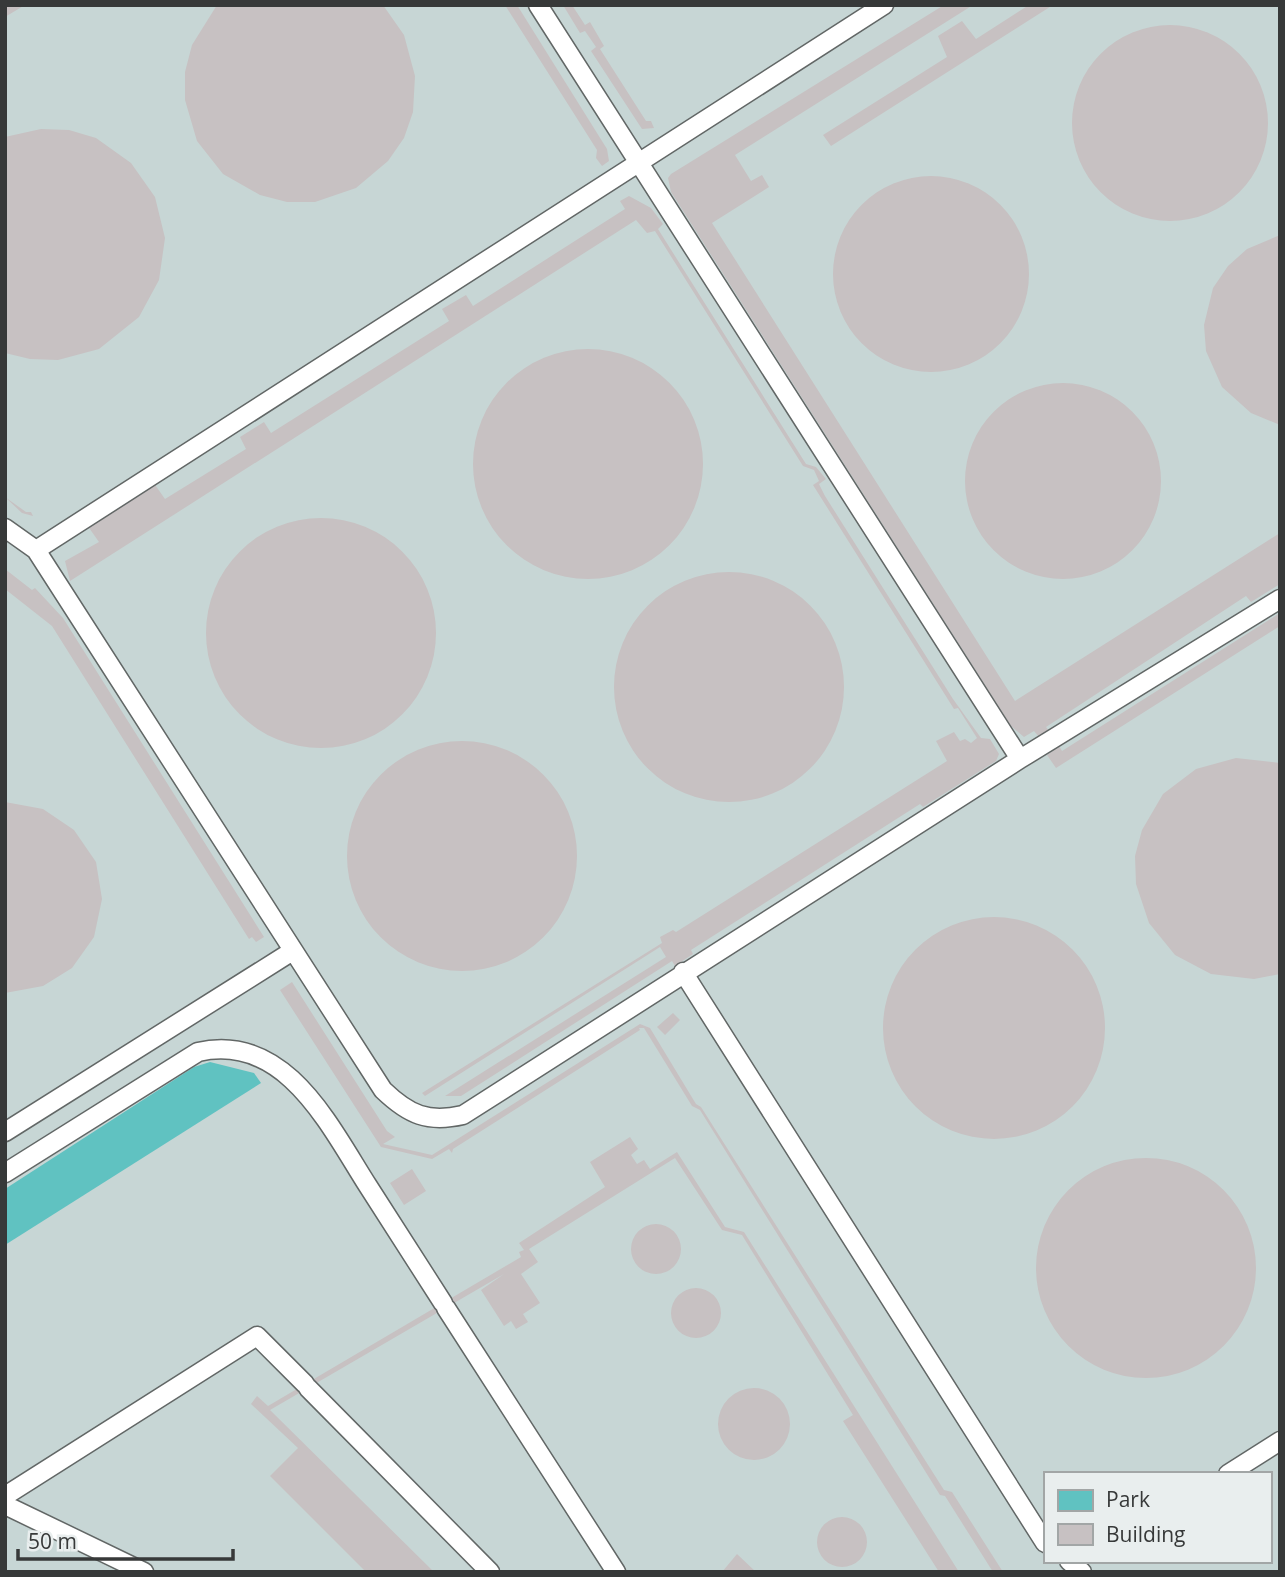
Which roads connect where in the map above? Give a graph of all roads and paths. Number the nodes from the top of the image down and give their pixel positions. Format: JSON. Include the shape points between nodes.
{"nodes":[{"id":1,"x":538,"y":5,"type":"edge"},
{"id":2,"x":884,"y":5,"type":"edge"},
{"id":3,"x":637,"y":162,"type":"junction"},
{"id":4,"x":5,"y":528,"type":"edge"},
{"id":5,"x":36,"y":550,"type":"junction"},
{"id":6,"x":1280,"y":599,"type":"edge"},
{"id":7,"x":1020,"y":758,"type":"junction"},
{"id":8,"x":291,"y":952,"type":"junction"},
{"id":9,"x":683,"y":972,"type":"junction"},
{"id":10,"x":5,"y":1132,"type":"edge"},
{"id":11,"x":5,"y":1174,"type":"edge"},
{"id":12,"x":1280,"y":1441,"type":"edge"},
{"id":13,"x":1231,"y":1472,"type":"edge"},
{"id":14,"x":5,"y":1496,"type":"edge"},
{"id":15,"x":5,"y":1505,"type":"edge"},
{"id":16,"x":1044,"y":1541,"type":"edge"},
{"id":17,"x":144,"y":1572,"type":"edge"},
{"id":18,"x":490,"y":1572,"type":"edge"},
{"id":19,"x":616,"y":1572,"type":"edge"}],
"edges":[{"from":1,"to":3,"type":"lane"},
{"from":2,"to":3,"type":"lane"},
{"from":3,"to":5,"type":"lane"},
{"from":3,"to":7,"type":"lane"},
{"from":4,"to":5,"type":"lane"},
{"from":5,"to":8,"type":"lane"},
{"from":6,"to":7,"type":"lane"},
{"from":7,"to":9,"type":"lane"},
{"from":8,"to":9,"type":"lane","via":[[383,1090],[399,1105],[441,1120],[463,1115]]},
{"from":8,"to":10,"type":"lane"},
{"from":9,"to":16,"type":"lane"},
{"from":11,"to":19,"type":"lane","via":[[198,1052],[220,1047],[243,1050],[266,1061],[311,1097]]},
{"from":12,"to":13,"type":"lane"},
{"from":14,"to":18,"type":"lane","via":[[257,1336]]},
{"from":15,"to":17,"type":"lane"}]}
